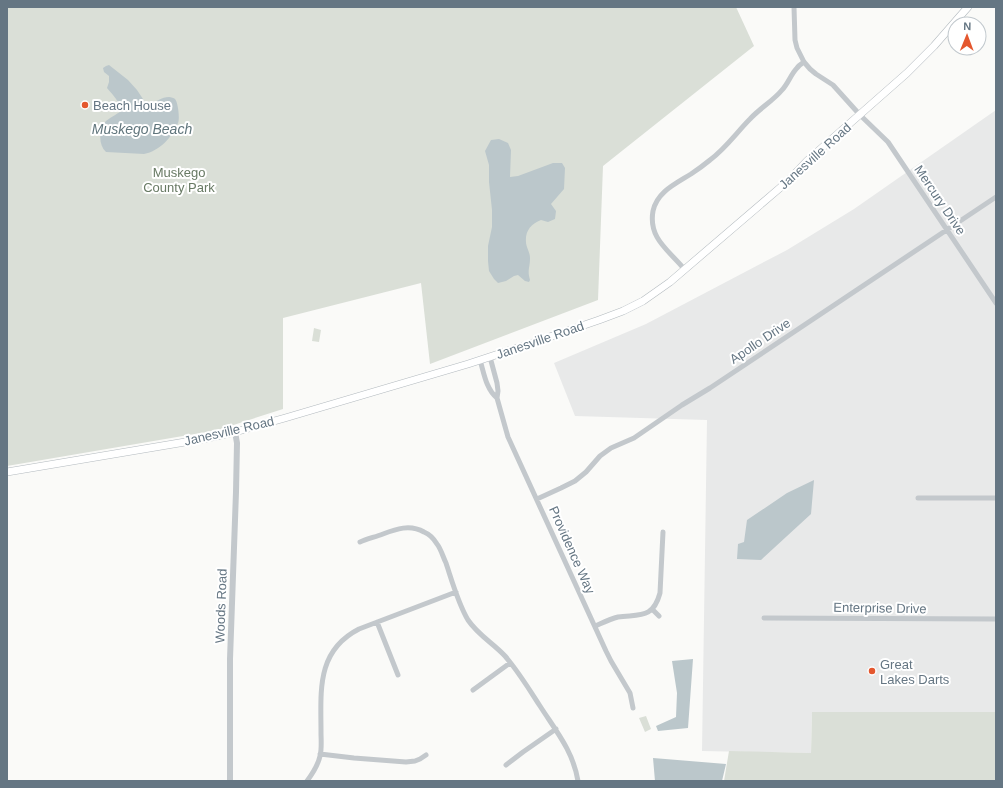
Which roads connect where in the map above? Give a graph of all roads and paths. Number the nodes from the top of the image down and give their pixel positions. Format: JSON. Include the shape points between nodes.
{"nodes":[{"id":1,"x":794,"y":7,"type":"edge"},
{"id":2,"x":968,"y":7,"type":"edge"},
{"id":3,"x":804,"y":62,"type":"junction"},
{"id":4,"x":860,"y":115,"type":"junction"},
{"id":5,"x":996,"y":197,"type":"edge"},
{"id":6,"x":947,"y":230,"type":"junction"},
{"id":7,"x":685,"y":270,"type":"junction"},
{"id":8,"x":996,"y":303,"type":"edge"},
{"id":9,"x":490,"y":357,"type":"junction"},
{"id":10,"x":480,"y":360,"type":"junction"},
{"id":11,"x":496,"y":398,"type":"junction"},
{"id":12,"x":235,"y":432,"type":"junction"},
{"id":13,"x":7,"y":472,"type":"edge"},
{"id":14,"x":918,"y":498,"type":"dead end"},
{"id":15,"x":996,"y":498,"type":"edge"},
{"id":16,"x":536,"y":499,"type":"junction"},
{"id":17,"x":663,"y":532,"type":"dead end"},
{"id":18,"x":360,"y":542,"type":"dead end"},
{"id":19,"x":456,"y":592,"type":"junction"},
{"id":20,"x":652,"y":610,"type":"junction"},
{"id":21,"x":659,"y":616,"type":"dead end"},
{"id":22,"x":764,"y":618,"type":"dead end"},
{"id":23,"x":996,"y":619,"type":"edge"},
{"id":24,"x":377,"y":622,"type":"junction"},
{"id":25,"x":595,"y":626,"type":"junction"},
{"id":26,"x":510,"y":663,"type":"junction"},
{"id":27,"x":398,"y":675,"type":"dead end"},
{"id":28,"x":473,"y":690,"type":"dead end"},
{"id":29,"x":633,"y":708,"type":"dead end"},
{"id":30,"x":556,"y":729,"type":"junction"},
{"id":31,"x":320,"y":754,"type":"junction"},
{"id":32,"x":426,"y":755,"type":"dead end"},
{"id":33,"x":506,"y":765,"type":"dead end"},
{"id":34,"x":230,"y":781,"type":"edge"},
{"id":35,"x":307,"y":781,"type":"edge"},
{"id":36,"x":578,"y":781,"type":"edge"}],
"edges":[{"from":1,"to":3,"type":"street","via":[[795,40]]},
{"from":2,"to":4,"type":"main road","name":"Janesville Road","via":[[919,61]]},
{"from":3,"to":4,"type":"street","name":"Mercury Drive","via":[[833,85]]},
{"from":3,"to":7,"type":"street","via":[[797,67],[783,90],[750,119],[732,140],[698,169],[666,190],[656,202],[652,219],[655,234]]},
{"from":4,"to":6,"type":"street","name":"Mercury Drive","via":[[888,142]]},
{"from":4,"to":7,"type":"main road","name":"Janesville Road"},
{"from":5,"to":6,"type":"street","name":"Apollo Drive"},
{"from":6,"to":8,"type":"street","name":"Mercury Drive"},
{"from":6,"to":16,"type":"street","name":"Apollo Drive","via":[[634,438],[611,448],[575,481]]},
{"from":7,"to":9,"type":"main road","name":"Janesville Road","via":[[659,290],[623,311]]},
{"from":9,"to":10,"type":"main road","name":"Janesville Road"},
{"from":9,"to":11,"type":"street","name":"Providence Way","via":[[497,383]]},
{"from":10,"to":11,"type":"street","name":"Providence Way","via":[[489,388]]},
{"from":10,"to":12,"type":"main road","name":"Janesville Road"},
{"from":11,"to":16,"type":"street","name":"Providence Way","via":[[508,437]]},
{"from":12,"to":13,"type":"main road","name":"Janesville Road"},
{"from":12,"to":34,"type":"street","name":"Woods Road","via":[[237,443],[230,659]]},
{"from":14,"to":15,"type":"street"},
{"from":16,"to":25,"type":"street","name":"Providence Way"},
{"from":17,"to":20,"type":"street","via":[[660,593]]},
{"from":18,"to":19,"type":"street","via":[[405,527],[424,532],[441,550]]},
{"from":19,"to":24,"type":"street"},
{"from":19,"to":26,"type":"street","via":[[473,626]]},
{"from":20,"to":21,"type":"street"},
{"from":20,"to":25,"type":"street","via":[[641,615],[618,617]]},
{"from":22,"to":23,"type":"street","name":"Enterprise Drive"},
{"from":24,"to":27,"type":"street"},
{"from":24,"to":31,"type":"street","via":[[347,636],[331,653],[326,663],[322,686]]},
{"from":25,"to":29,"type":"street","name":"Providence Way","via":[[611,661],[630,693]]},
{"from":26,"to":28,"type":"street"},
{"from":26,"to":30,"type":"street"},
{"from":30,"to":33,"type":"street"},
{"from":30,"to":36,"type":"street","via":[[571,755]]},
{"from":31,"to":32,"type":"street","via":[[406,762],[415,761]]},
{"from":31,"to":35,"type":"street"}]}
